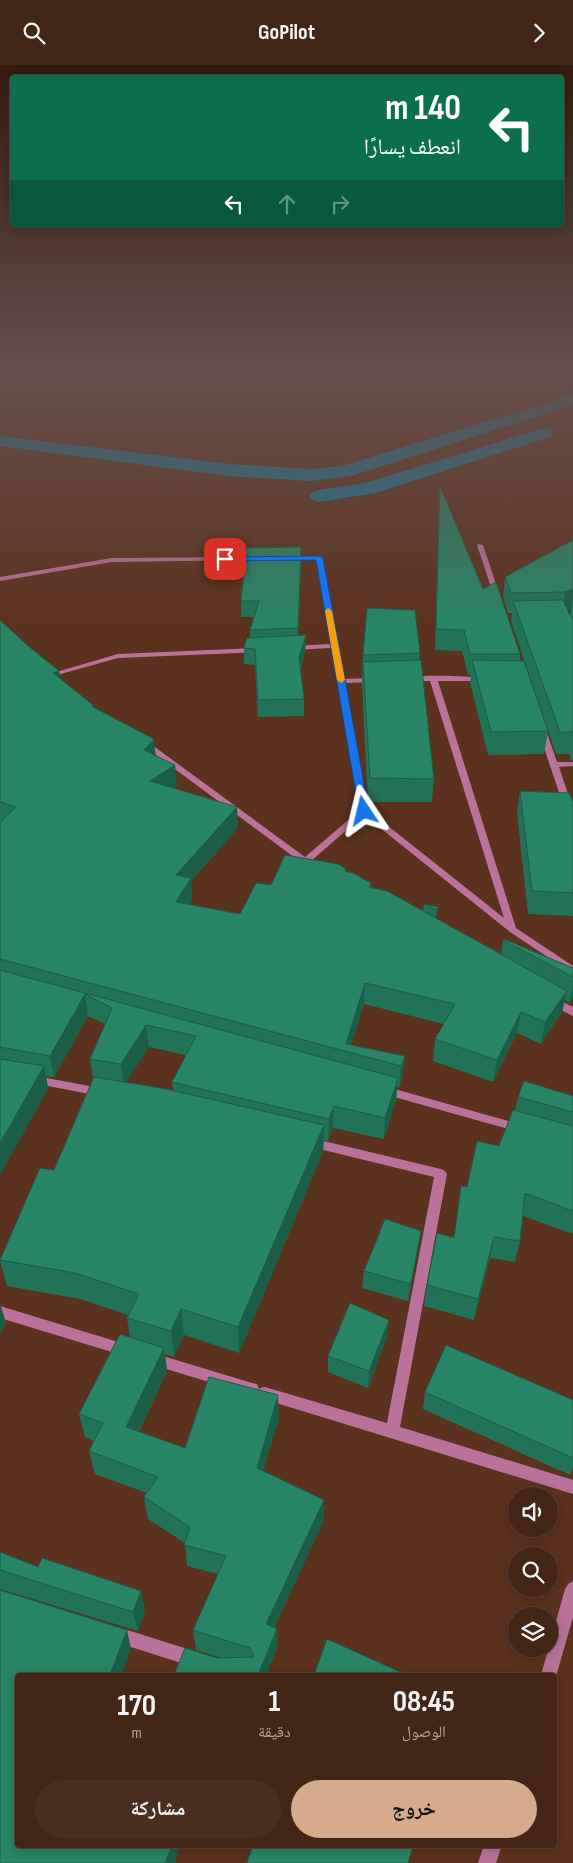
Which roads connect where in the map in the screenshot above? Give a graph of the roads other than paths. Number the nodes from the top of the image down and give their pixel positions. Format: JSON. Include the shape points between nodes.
{"nodes":[{"id":1,"x":480,"y":545,"type":"dead end"},
{"id":2,"x":270,"y":558,"type":"edge"},
{"id":3,"x":280,"y":558,"type":"edge"},
{"id":4,"x":0,"y":579,"type":"edge"},
{"id":5,"x":501,"y":608,"type":"edge"},
{"id":6,"x":335,"y":646,"type":"junction"},
{"id":7,"x":266,"y":649,"type":"edge"},
{"id":8,"x":286,"y":649,"type":"edge"},
{"id":9,"x":433,"y":678,"type":"junction"},
{"id":10,"x":387,"y":679,"type":"edge"},
{"id":11,"x":396,"y":679,"type":"edge"},
{"id":12,"x":488,"y":679,"type":"edge"},
{"id":13,"x":58,"y":681,"type":"edge"},
{"id":14,"x":341,"y":681,"type":"junction"},
{"id":15,"x":539,"y":722,"type":"edge"},
{"id":16,"x":139,"y":739,"type":"edge"},
{"id":17,"x":573,"y":764,"type":"edge"},
{"id":18,"x":554,"y":765,"type":"junction"},
{"id":19,"x":364,"y":811,"type":"junction"},
{"id":20,"x":573,"y":821,"type":"edge"},
{"id":21,"x":305,"y":862,"type":"junction"},
{"id":22,"x":314,"y":867,"type":"edge"},
{"id":23,"x":513,"y":930,"type":"junction"},
{"id":24,"x":573,"y":971,"type":"edge"},
{"id":25,"x":547,"y":998,"type":"edge"},
{"id":26,"x":573,"y":1012,"type":"edge"},
{"id":27,"x":20,"y":1077,"type":"edge"},
{"id":28,"x":374,"y":1088,"type":"edge"},
{"id":29,"x":116,"y":1096,"type":"edge"},
{"id":30,"x":527,"y":1130,"type":"edge"},
{"id":31,"x":298,"y":1139,"type":"edge"},
{"id":32,"x":0,"y":1312,"type":"edge"},
{"id":33,"x":392,"y":1432,"type":"junction"},
{"id":34,"x":573,"y":1487,"type":"edge"},
{"id":35,"x":573,"y":1589,"type":"edge"},
{"id":36,"x":104,"y":1631,"type":"edge"},
{"id":37,"x":208,"y":1663,"type":"edge"},
{"id":38,"x":550,"y":1673,"type":"edge"},
{"id":39,"x":493,"y":1848,"type":"edge"},
{"id":40,"x":487,"y":1863,"type":"edge"}],
"edges":[{"from":1,"to":5,"type":"street"},
{"from":2,"to":4,"type":"street","via":[[112,560]]},
{"from":3,"to":6,"type":"street","via":[[319,558]]},
{"from":6,"to":8,"type":"street"},
{"from":6,"to":14,"type":"street"},
{"from":7,"to":13,"type":"street","via":[[118,656],[47,672]]},
{"from":9,"to":11,"type":"street"},
{"from":9,"to":12,"type":"street"},
{"from":9,"to":23,"type":"street"},
{"from":10,"to":14,"type":"street"},
{"from":14,"to":19,"type":"street"},
{"from":15,"to":18,"type":"street"},
{"from":16,"to":21,"type":"street"},
{"from":17,"to":18,"type":"street"},
{"from":18,"to":20,"type":"street"},
{"from":19,"to":21,"type":"street"},
{"from":19,"to":23,"type":"street"},
{"from":21,"to":22,"type":"street"},
{"from":23,"to":24,"type":"street"},
{"from":25,"to":26,"type":"street"},
{"from":27,"to":29,"type":"street"},
{"from":28,"to":30,"type":"street"},
{"from":31,"to":33,"type":"street","via":[[441,1174]]},
{"from":32,"to":33,"type":"street"},
{"from":33,"to":34,"type":"street"},
{"from":35,"to":38,"type":"street"},
{"from":36,"to":37,"type":"street"},
{"from":39,"to":40,"type":"street"}]}
